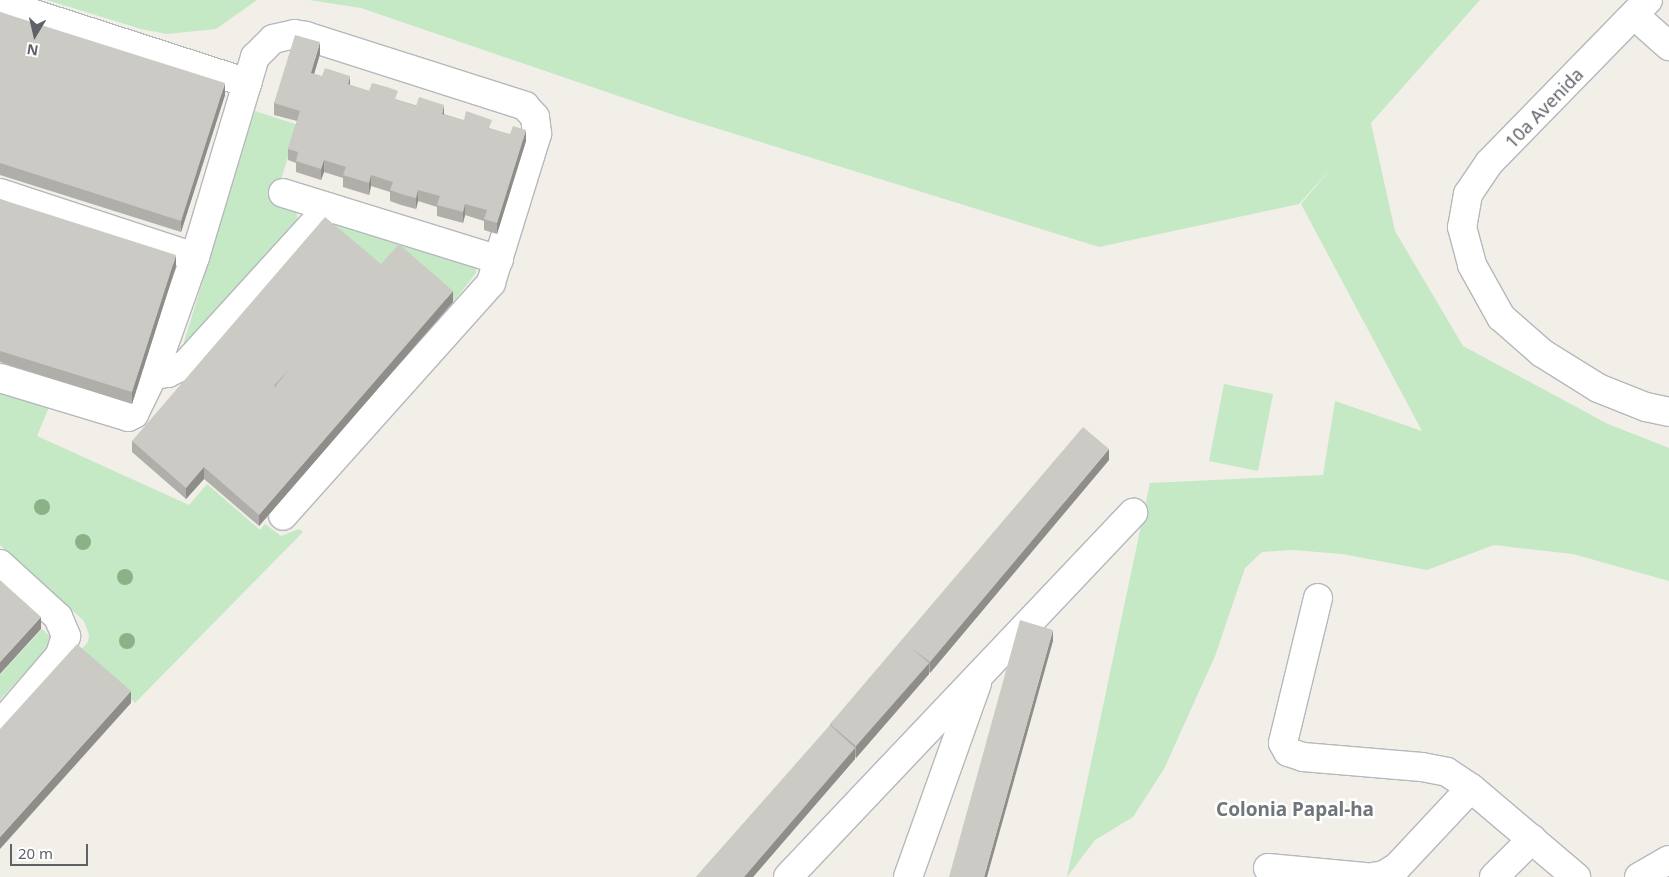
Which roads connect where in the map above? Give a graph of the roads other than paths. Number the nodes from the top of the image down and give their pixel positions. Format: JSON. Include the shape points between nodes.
{"nodes":[{"id":1,"x":0,"y":3,"type":"edge"},
{"id":2,"x":1641,"y":8,"type":"edge"},
{"id":3,"x":1669,"y":46,"type":"edge"},
{"id":4,"x":247,"y":83,"type":"junction"},
{"id":5,"x":0,"y":193,"type":"edge"},
{"id":6,"x":283,"y":193,"type":"dead end"},
{"id":7,"x":329,"y":208,"type":"junction"},
{"id":8,"x":195,"y":256,"type":"junction"},
{"id":9,"x":499,"y":260,"type":"junction"},
{"id":10,"x":153,"y":375,"type":"junction"},
{"id":11,"x":0,"y":378,"type":"edge"},
{"id":12,"x":1669,"y":412,"type":"edge"},
{"id":13,"x":1132,"y":513,"type":"dead end"},
{"id":14,"x":283,"y":516,"type":"dead end"},
{"id":15,"x":0,"y":564,"type":"edge"},
{"id":16,"x":1318,"y":598,"type":"dead end"},
{"id":17,"x":980,"y":674,"type":"junction"},
{"id":18,"x":0,"y":725,"type":"edge"},
{"id":19,"x":1472,"y":788,"type":"junction"},
{"id":20,"x":1532,"y":839,"type":"junction"},
{"id":21,"x":1669,"y":860,"type":"edge"},
{"id":22,"x":1268,"y":868,"type":"dead end"},
{"id":23,"x":788,"y":877,"type":"edge"},
{"id":24,"x":908,"y":877,"type":"edge"},
{"id":25,"x":1365,"y":877,"type":"edge"},
{"id":26,"x":1372,"y":877,"type":"edge"},
{"id":27,"x":1494,"y":877,"type":"edge"},
{"id":28,"x":1576,"y":877,"type":"edge"},
{"id":29,"x":1639,"y":877,"type":"edge"}],
"edges":[{"from":1,"to":4,"type":"street"},
{"from":2,"to":3,"type":"street"},
{"from":2,"to":12,"type":"street","name":"10a Avenida","via":[[1489,163],[1468,194],[1462,227],[1472,265],[1501,317],[1542,353],[1598,388],[1646,407]]},
{"from":4,"to":8,"type":"street"},
{"from":4,"to":9,"type":"street","via":[[259,49],[273,39],[294,34],[525,106],[535,117],[537,134]]},
{"from":5,"to":8,"type":"street"},
{"from":6,"to":7,"type":"street"},
{"from":7,"to":9,"type":"street"},
{"from":7,"to":10,"type":"street","via":[[186,364],[168,373]]},
{"from":8,"to":10,"type":"street"},
{"from":9,"to":14,"type":"street","via":[[491,283]]},
{"from":10,"to":11,"type":"street","via":[[138,409],[128,417]]},
{"from":13,"to":17,"type":"street"},
{"from":15,"to":18,"type":"street","via":[[58,617],[66,636],[60,655]]},
{"from":16,"to":19,"type":"street","via":[[1282,743],[1288,752],[1302,757],[1422,767],[1447,772]]},
{"from":17,"to":23,"type":"street"},
{"from":17,"to":24,"type":"street"},
{"from":19,"to":20,"type":"street"},
{"from":19,"to":26,"type":"street","via":[[1397,867],[1384,876]]},
{"from":20,"to":27,"type":"street"},
{"from":20,"to":28,"type":"street"},
{"from":21,"to":29,"type":"street"},
{"from":22,"to":25,"type":"street"}]}
